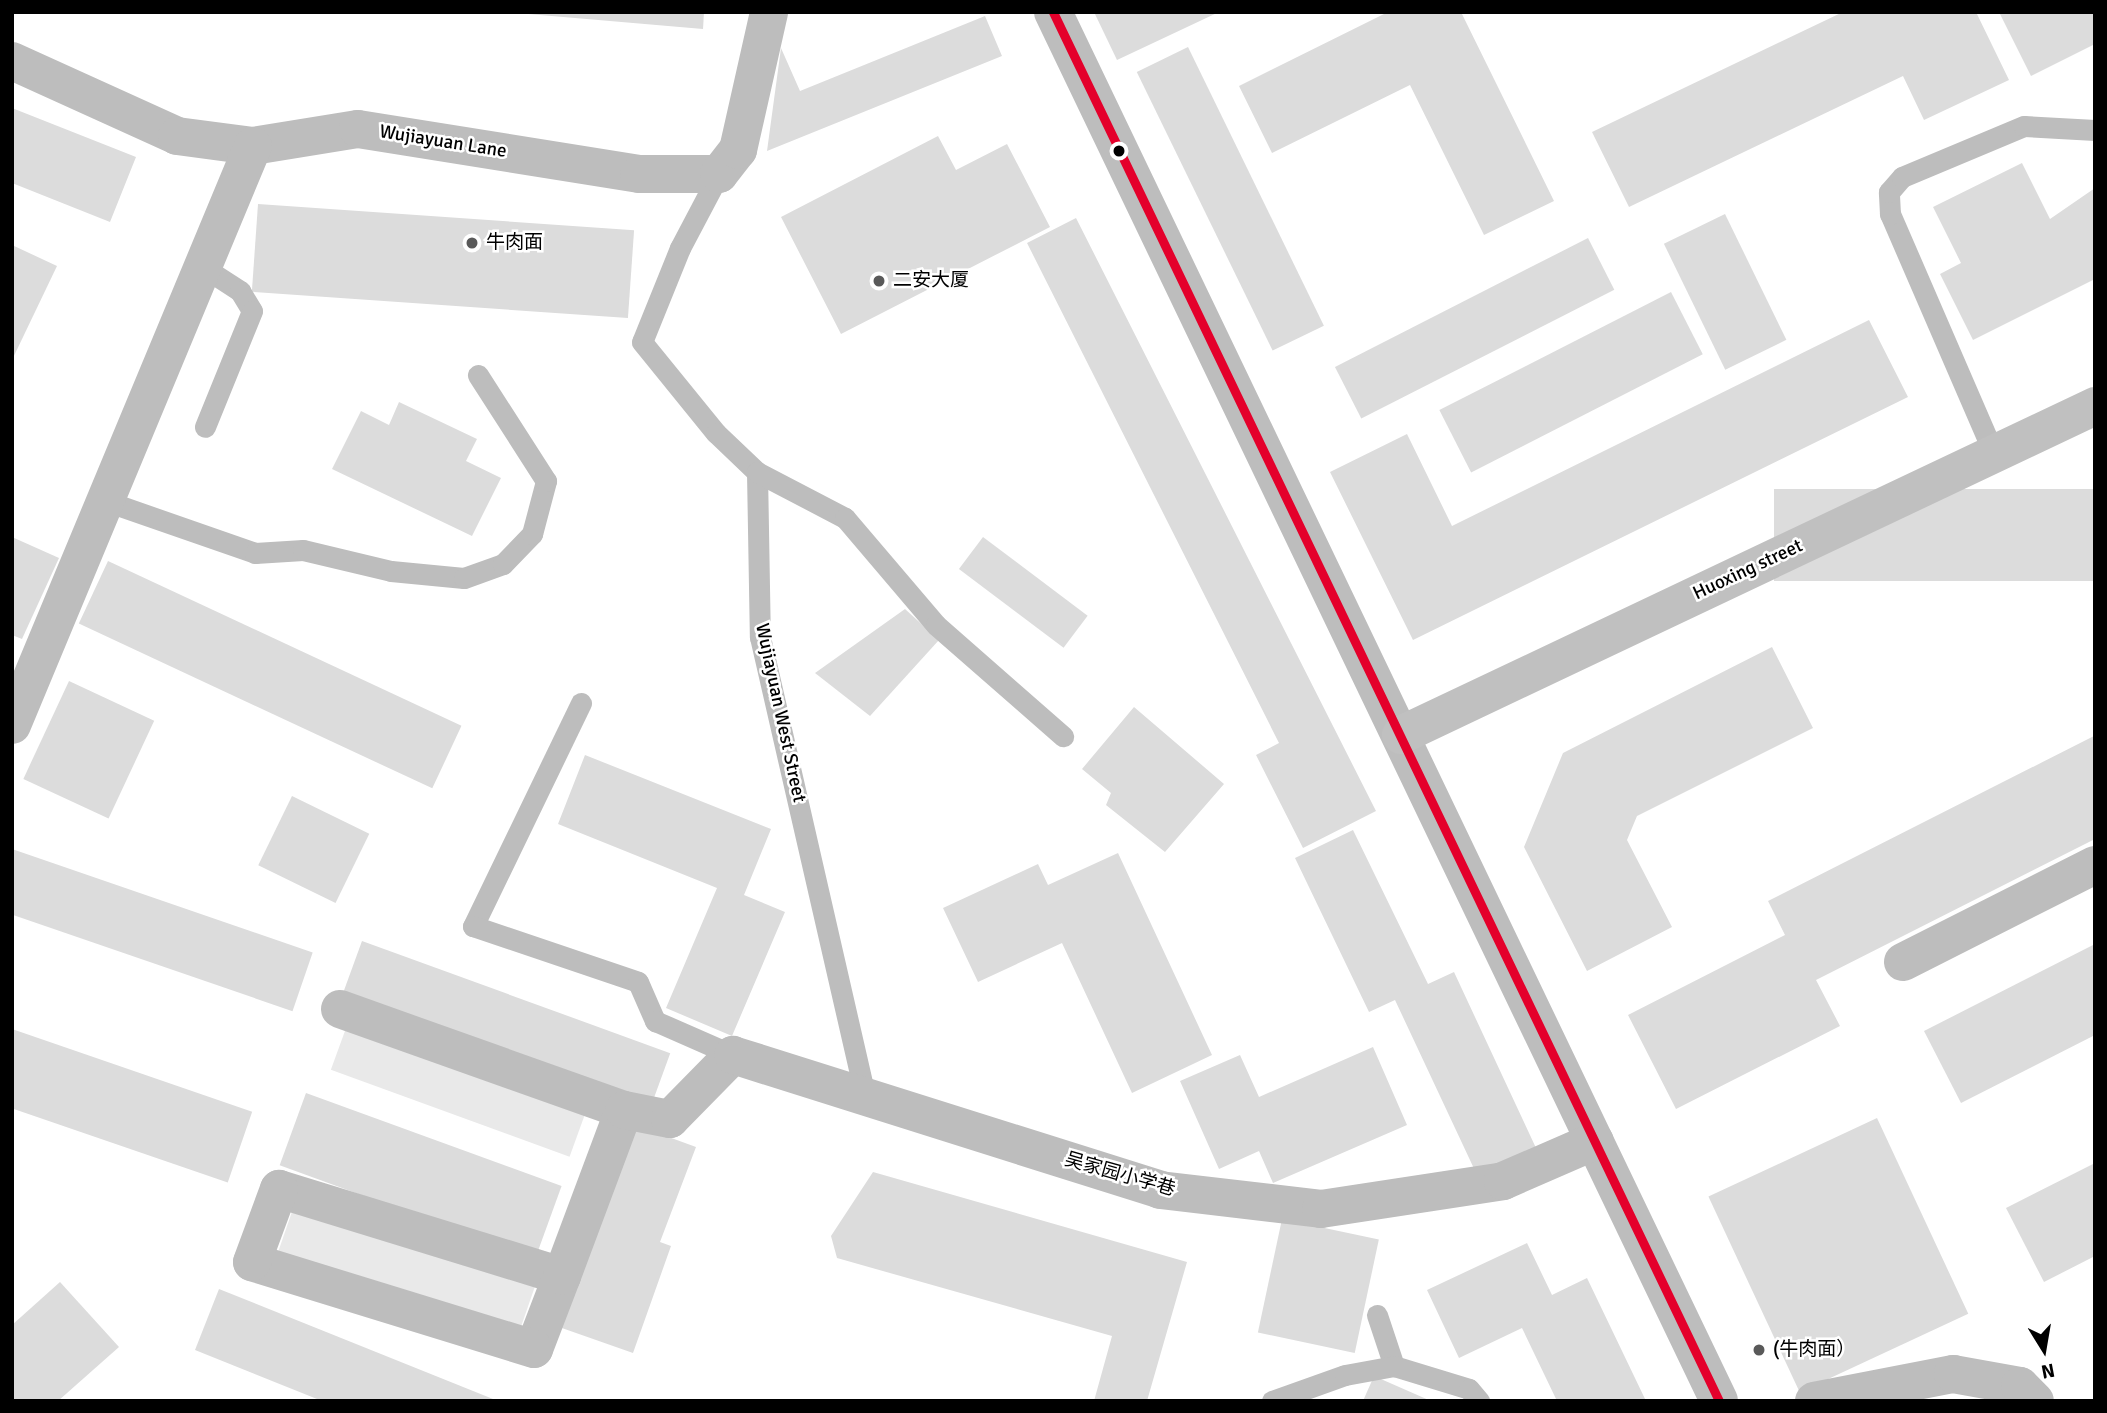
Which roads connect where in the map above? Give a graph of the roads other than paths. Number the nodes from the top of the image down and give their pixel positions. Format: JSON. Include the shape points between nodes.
{"nodes":[{"id":1,"x":769,"y":12,"type":"edge"},
{"id":2,"x":1053,"y":12,"type":"edge"},
{"id":3,"x":12,"y":61,"type":"edge"},
{"id":4,"x":2095,"y":130,"type":"edge"},
{"id":5,"x":253,"y":146,"type":"junction"},
{"id":6,"x":719,"y":174,"type":"junction"},
{"id":7,"x":200,"y":265,"type":"junction"},
{"id":8,"x":478,"y":375,"type":"dead end"},
{"id":9,"x":2095,"y":406,"type":"edge"},
{"id":10,"x":205,"y":426,"type":"dead end"},
{"id":11,"x":1994,"y":454,"type":"junction"},
{"id":12,"x":757,"y":472,"type":"junction"},
{"id":13,"x":103,"y":500,"type":"junction"},
{"id":14,"x":17,"y":700,"type":"edge"},
{"id":15,"x":581,"y":703,"type":"dead end"},
{"id":16,"x":1401,"y":735,"type":"junction"},
{"id":17,"x":1063,"y":736,"type":"dead end"},
{"id":18,"x":2095,"y":866,"type":"edge"},
{"id":19,"x":1903,"y":962,"type":"dead end"},
{"id":20,"x":340,"y":1009,"type":"dead end"},
{"id":21,"x":733,"y":1055,"type":"junction"},
{"id":22,"x":865,"y":1096,"type":"junction"},
{"id":23,"x":624,"y":1110,"type":"junction"},
{"id":24,"x":1595,"y":1141,"type":"junction"},
{"id":25,"x":562,"y":1276,"type":"junction"},
{"id":26,"x":1377,"y":1315,"type":"dead end"},
{"id":27,"x":1394,"y":1366,"type":"junction"},
{"id":28,"x":1272,"y":1401,"type":"edge"},
{"id":29,"x":1479,"y":1401,"type":"edge"},
{"id":30,"x":1719,"y":1401,"type":"edge"},
{"id":31,"x":1814,"y":1401,"type":"edge"},
{"id":32,"x":2035,"y":1401,"type":"edge"}],
"edges":[{"from":1,"to":6,"type":"street","via":[[738,150]]},
{"from":2,"to":16,"type":"street"},
{"from":3,"to":5,"type":"street","name":"Wujiayuan Lane","via":[[177,136]]},
{"from":4,"to":11,"type":"lane","via":[[2024,126],[1902,177],[1889,192],[1891,214]]},
{"from":5,"to":6,"type":"street","name":"Wujiayuan Lane","via":[[358,129],[639,174]]},
{"from":5,"to":7,"type":"street"},
{"from":6,"to":12,"type":"lane","via":[[680,248],[642,342],[716,433]]},
{"from":7,"to":10,"type":"lane","via":[[240,291],[252,311]]},
{"from":7,"to":13,"type":"street"},
{"from":8,"to":13,"type":"lane","via":[[546,481],[532,534],[503,564],[464,578],[391,572],[303,550],[255,553]]},
{"from":9,"to":11,"type":"street","name":"Huoxing street"},
{"from":11,"to":16,"type":"street","name":"Huoxing street"},
{"from":12,"to":17,"type":"lane","via":[[845,518],[936,625]]},
{"from":12,"to":22,"type":"lane","name":"Wujiayuan West Street","via":[[760,637]]},
{"from":13,"to":14,"type":"street"},
{"from":15,"to":21,"type":"lane","via":[[472,926],[638,982],[655,1021]]},
{"from":16,"to":24,"type":"street"},
{"from":18,"to":19,"type":"street"},
{"from":20,"to":23,"type":"street"},
{"from":21,"to":22,"type":"street","name":"吴家园小学巷"},
{"from":21,"to":23,"type":"street","via":[[670,1119]]},
{"from":22,"to":24,"type":"street","name":"吴家园小学巷","via":[[1160,1190],[1321,1209],[1503,1181]]},
{"from":23,"to":25,"type":"street"},
{"from":24,"to":30,"type":"street"},
{"from":25,"to":25,"type":"street","via":[[534,1349],[252,1262],[279,1189]]},
{"from":26,"to":27,"type":"lane"},
{"from":27,"to":28,"type":"lane","via":[[1345,1375]]},
{"from":27,"to":29,"type":"lane","via":[[1469,1389]]},
{"from":31,"to":32,"type":"street","via":[[1953,1374],[2020,1386]]}]}
